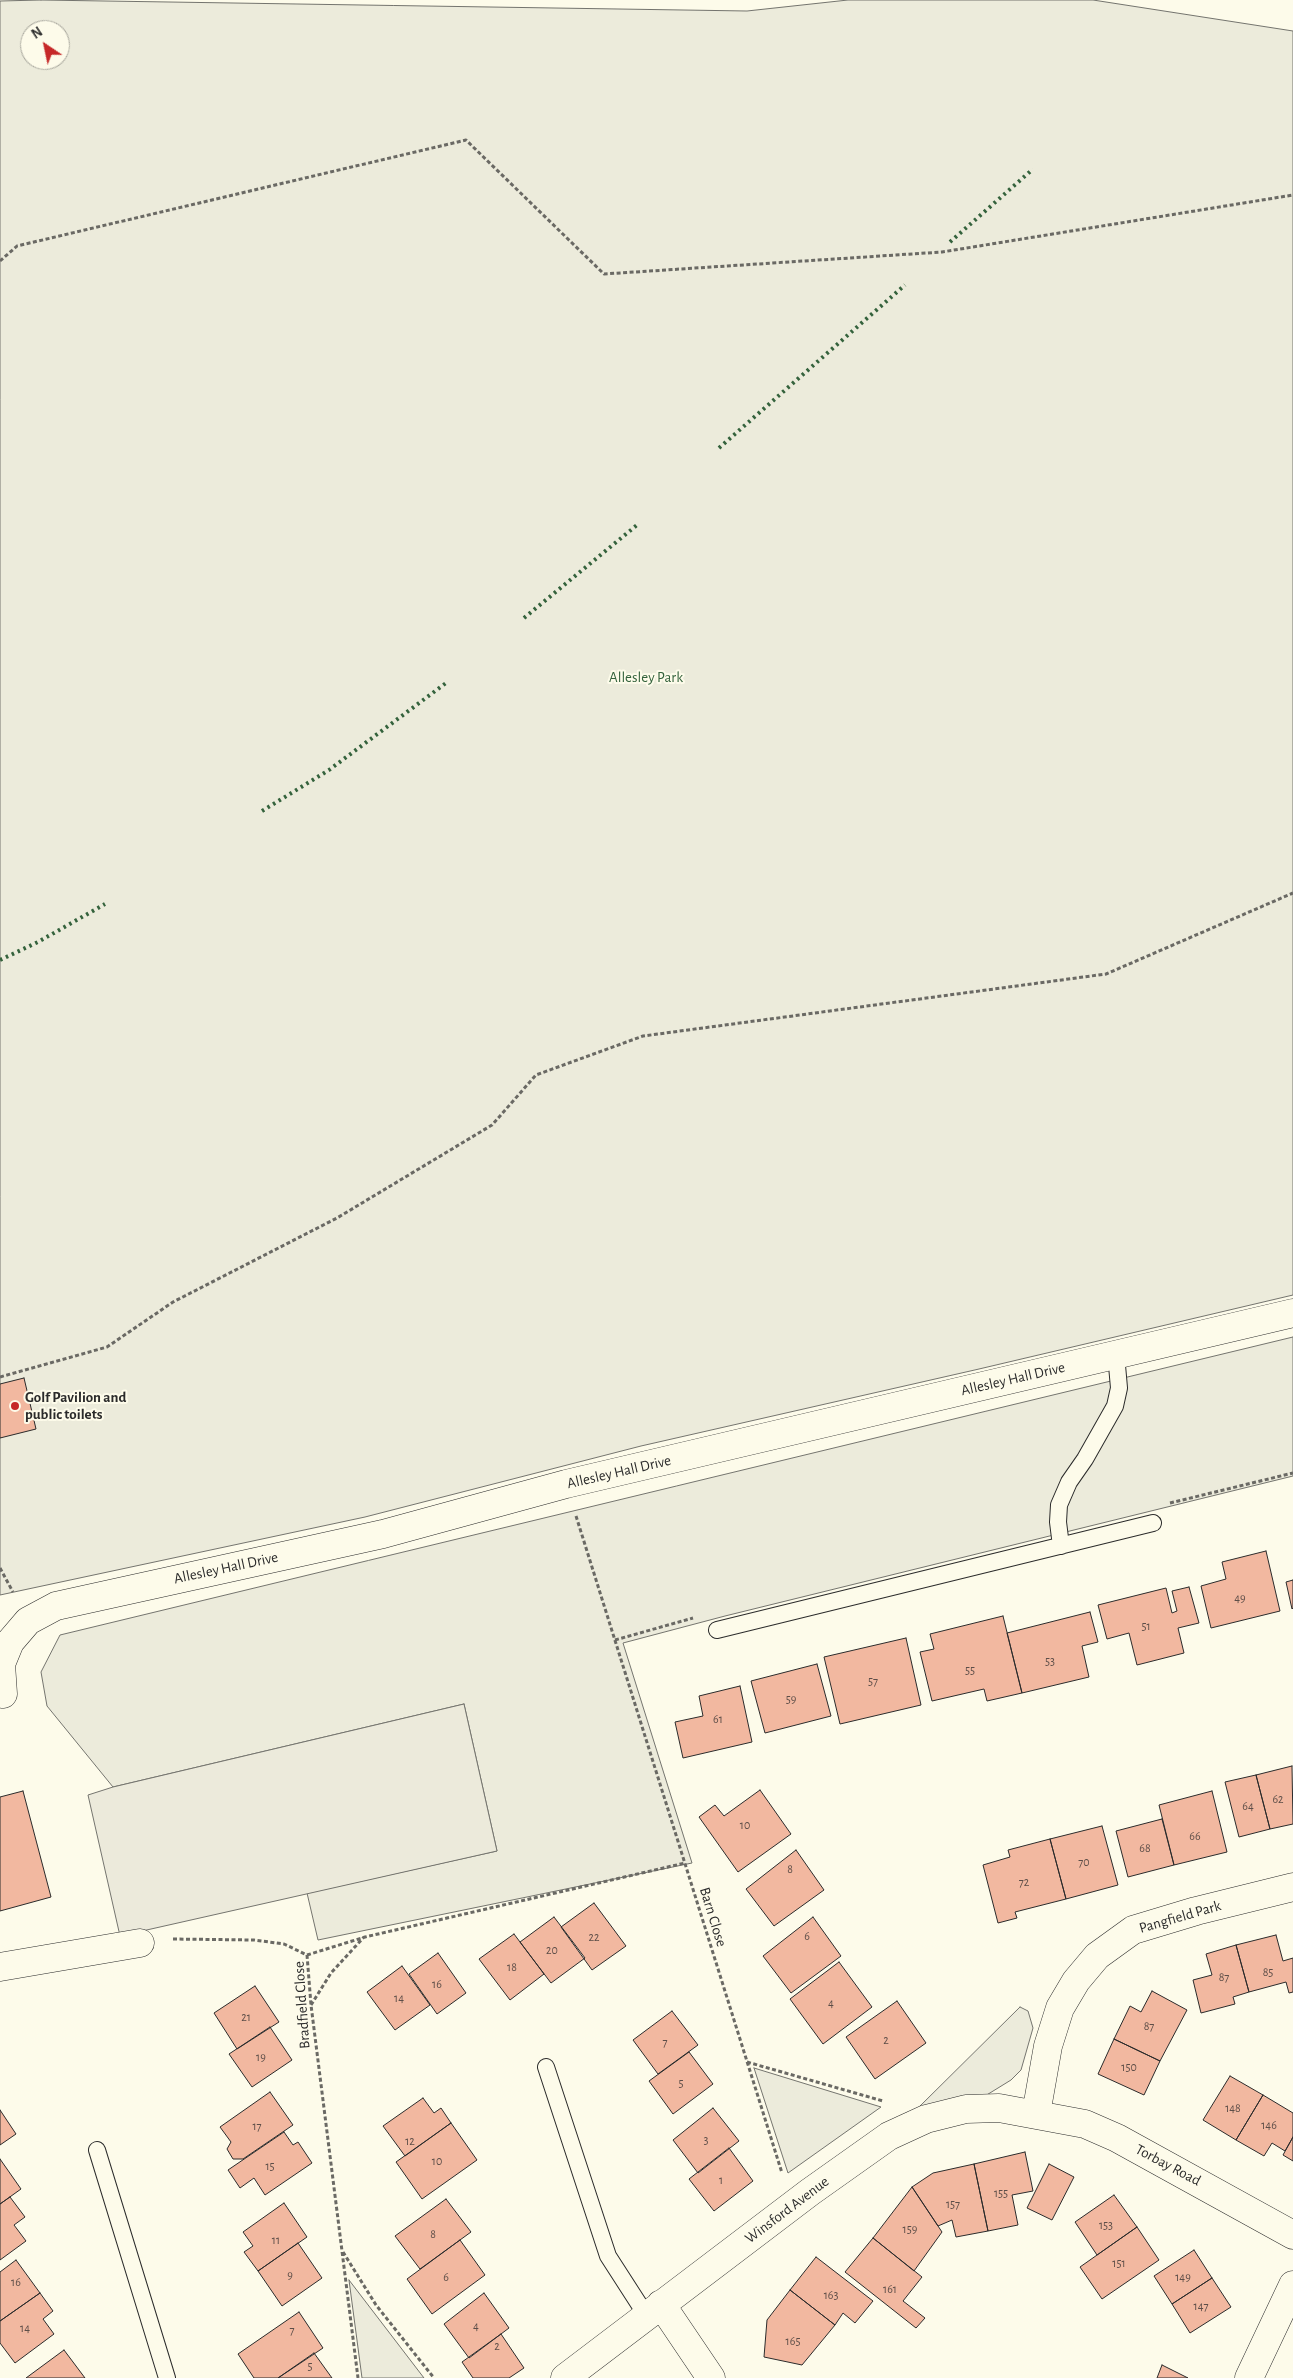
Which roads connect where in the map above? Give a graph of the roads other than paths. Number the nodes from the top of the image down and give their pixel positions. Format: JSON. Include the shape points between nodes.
{"nodes":[{"id":1,"x":1293,"y":1313,"type":"edge"},
{"id":2,"x":1116,"y":1354,"type":"junction"},
{"id":3,"x":1152,"y":1523,"type":"road end"},
{"id":4,"x":1061,"y":1546,"type":"junction"},
{"id":5,"x":717,"y":1630,"type":"road end"},
{"id":6,"x":2,"y":1655,"type":"edge"},
{"id":7,"x":3,"y":1694,"type":"dead end"},
{"id":8,"x":1293,"y":1887,"type":"edge"},
{"id":9,"x":140,"y":1944,"type":"road end"},
{"id":10,"x":0,"y":1967,"type":"edge"},
{"id":11,"x":546,"y":2067,"type":"dead end"},
{"id":12,"x":1036,"y":2114,"type":"junction"},
{"id":13,"x":97,"y":2150,"type":"dead end"},
{"id":14,"x":1293,"y":2235,"type":"edge"},
{"id":15,"x":1293,"y":2285,"type":"edge"},
{"id":16,"x":653,"y":2310,"type":"junction"},
{"id":17,"x":167,"y":2378,"type":"edge"},
{"id":18,"x":565,"y":2378,"type":"edge"},
{"id":19,"x":711,"y":2378,"type":"edge"},
{"id":20,"x":1249,"y":2378,"type":"edge"}],
"edges":[{"from":1,"to":2,"type":"street","name":"Allesley Hall Drive"},
{"from":2,"to":4,"type":"lane","via":[[1119,1388],[1115,1406],[1069,1482],[1059,1505]]},
{"from":2,"to":6,"type":"street","name":"Allesley Hall Drive","via":[[566,1484],[383,1534],[56,1606],[28,1622]]},
{"from":3,"to":4,"type":"lane"},
{"from":4,"to":5,"type":"lane"},
{"from":6,"to":7,"type":"street","name":"Allesley Hall Drive"},
{"from":8,"to":12,"type":"street","name":"Pangfield Park","via":[[1133,1930],[1097,1956],[1076,1981],[1060,2008],[1048,2046]]},
{"from":9,"to":10,"type":"street"},
{"from":11,"to":16,"type":"lane","via":[[608,2256]]},
{"from":12,"to":14,"type":"street","name":"Torbay Road","via":[[1085,2124],[1117,2138]]},
{"from":12,"to":16,"type":"street","name":"Winsford Avenue","via":[[999,2108],[966,2109],[926,2119],[889,2136]]},
{"from":13,"to":17,"type":"lane"},
{"from":15,"to":20,"type":"street"},
{"from":16,"to":18,"type":"street","name":"Winsford Avenue"},
{"from":16,"to":19,"type":"street"}]}
